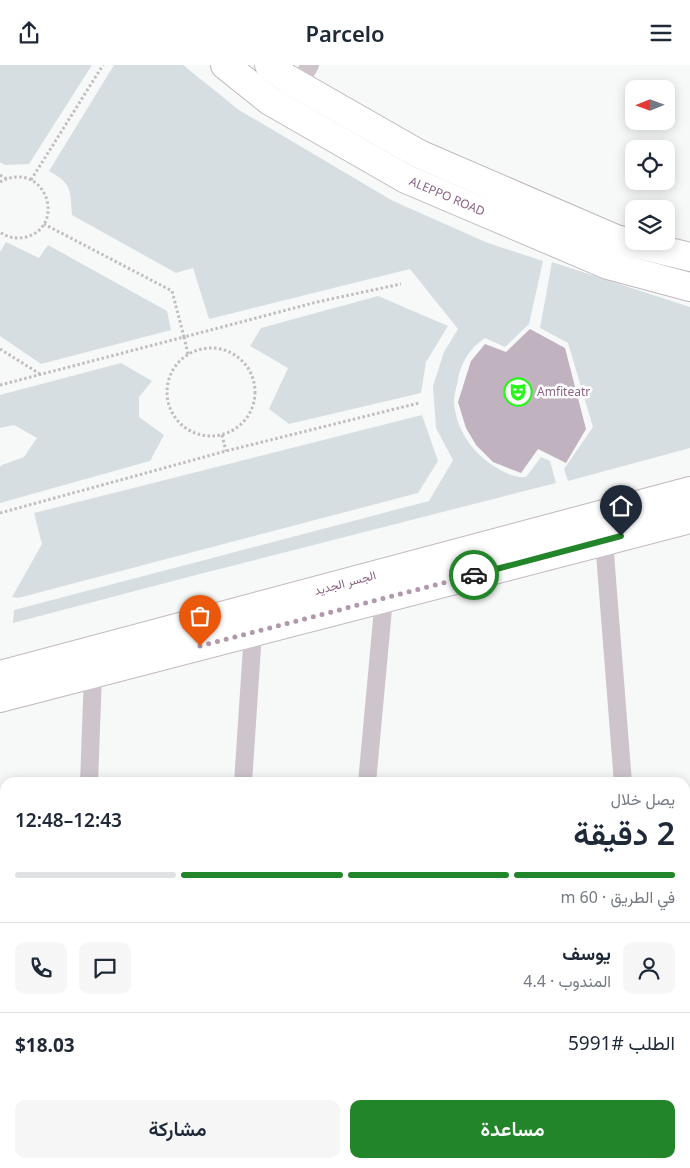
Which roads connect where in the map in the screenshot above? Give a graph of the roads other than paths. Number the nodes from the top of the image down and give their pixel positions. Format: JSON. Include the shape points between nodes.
{"nodes":[{"id":1,"x":225,"y":65,"type":"edge"},
{"id":2,"x":269,"y":65,"type":"edge"},
{"id":3,"x":304,"y":75,"type":"edge"},
{"id":4,"x":690,"y":257,"type":"edge"},
{"id":5,"x":690,"y":287,"type":"edge"},
{"id":6,"x":690,"y":491,"type":"edge"},
{"id":7,"x":690,"y":519,"type":"edge"},
{"id":8,"x":604,"y":541,"type":"junction"},
{"id":9,"x":384,"y":598,"type":"junction"},
{"id":10,"x":252,"y":632,"type":"junction"},
{"id":11,"x":93,"y":674,"type":"junction"},
{"id":12,"x":0,"y":675,"type":"edge"},
{"id":13,"x":0,"y":698,"type":"edge"},
{"id":14,"x":89,"y":777,"type":"edge"},
{"id":15,"x":242,"y":777,"type":"edge"},
{"id":16,"x":368,"y":777,"type":"edge"},
{"id":17,"x":623,"y":777,"type":"edge"}],
"edges":[{"from":1,"to":5,"type":"main road","name":"ALEPPO ROAD","via":[[270,101],[406,179],[608,265]]},
{"from":2,"to":3,"type":"main road","via":[[286,78]]},
{"from":3,"to":4,"type":"main road","via":[[419,154],[616,239]]},
{"from":6,"to":12,"type":"main road","name":"الجسر الجديد"},
{"from":7,"to":8,"type":"main road","name":"الجسر الجديد"},
{"from":8,"to":9,"type":"main road","name":"الجسر الجديد"},
{"from":8,"to":17,"type":"street"},
{"from":9,"to":10,"type":"main road","name":"الجسر الجديد"},
{"from":9,"to":16,"type":"street"},
{"from":10,"to":11,"type":"main road","name":"الجسر الجديد"},
{"from":10,"to":15,"type":"street"},
{"from":11,"to":13,"type":"main road","name":"الجسر الجديد"},
{"from":11,"to":14,"type":"street"}]}
